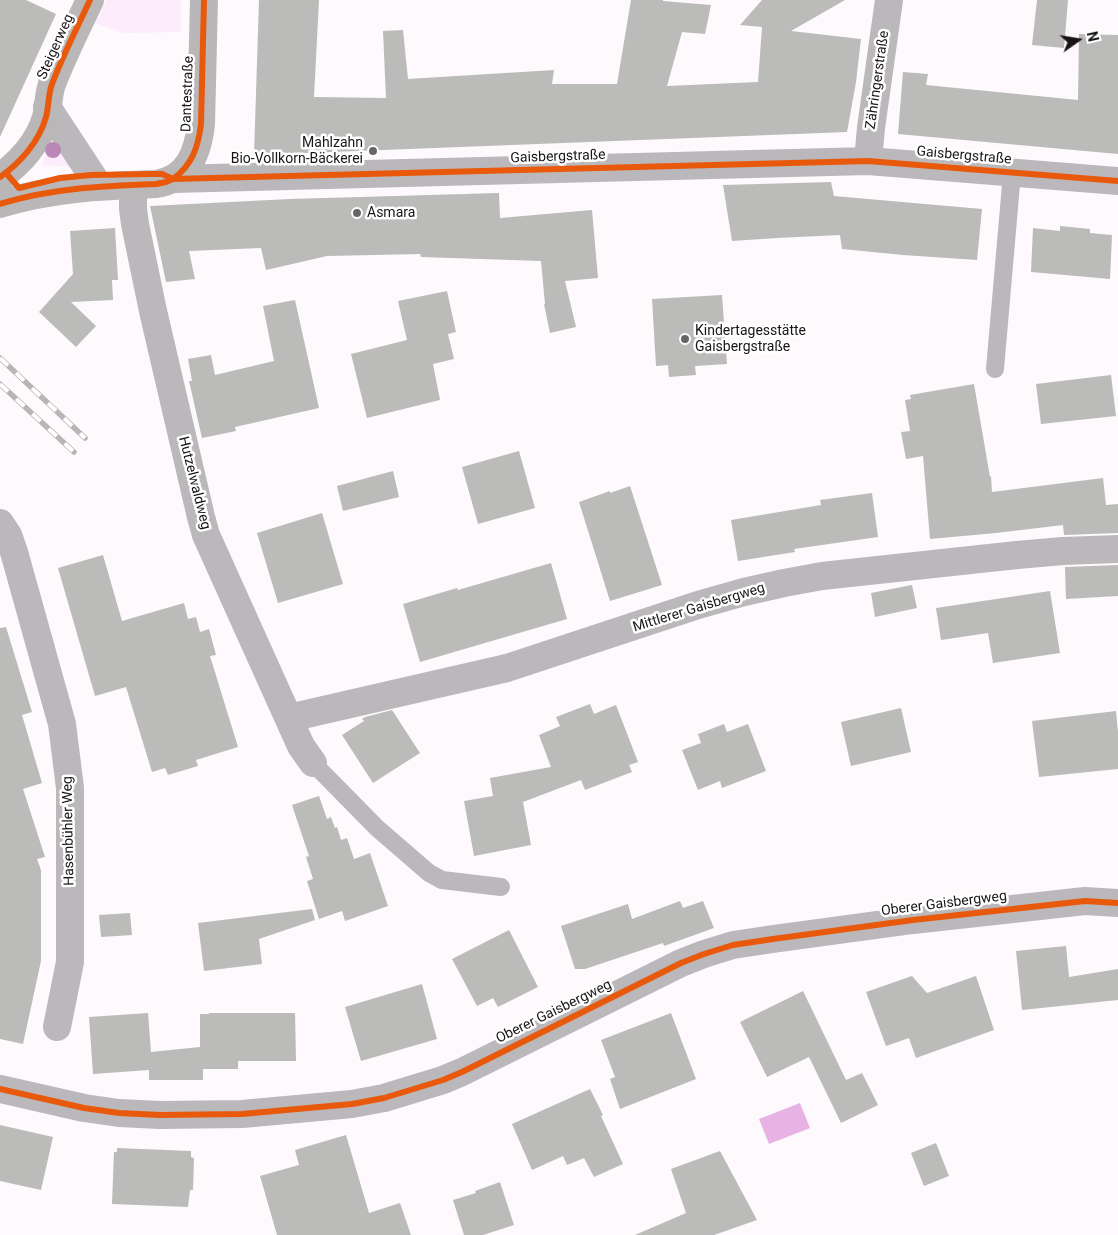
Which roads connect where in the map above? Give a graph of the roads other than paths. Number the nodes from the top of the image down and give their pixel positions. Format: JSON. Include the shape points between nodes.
{"nodes":[{"id":1,"x":90,"y":0,"type":"edge"},
{"id":2,"x":204,"y":0,"type":"edge"},
{"id":3,"x":888,"y":0,"type":"edge"},
{"id":4,"x":47,"y":107,"type":"junction"},
{"id":5,"x":868,"y":161,"type":"junction"},
{"id":6,"x":1012,"y":173,"type":"junction"},
{"id":7,"x":0,"y":177,"type":"edge"},
{"id":8,"x":172,"y":180,"type":"junction"},
{"id":9,"x":1118,"y":181,"type":"edge"},
{"id":10,"x":133,"y":185,"type":"junction"},
{"id":11,"x":99,"y":186,"type":"junction"},
{"id":12,"x":0,"y":204,"type":"edge"},
{"id":13,"x":995,"y":369,"type":"dead end"},
{"id":14,"x":0,"y":523,"type":"edge"},
{"id":15,"x":1118,"y":549,"type":"edge"},
{"id":16,"x":289,"y":718,"type":"junction"},
{"id":17,"x":313,"y":763,"type":"joint"},
{"id":18,"x":501,"y":886,"type":"dead end"},
{"id":19,"x":1118,"y":903,"type":"edge"},
{"id":20,"x":57,"y":1027,"type":"dead end"},
{"id":21,"x":0,"y":1089,"type":"edge"}],
"edges":[{"from":1,"to":4,"type":"street","name":"Steigerweg","via":[[52,84]]},
{"from":2,"to":8,"type":"street","name":"Dantestraße","via":[[199,139],[189,162]]},
{"from":3,"to":5,"type":"street","name":"Zähringerstraße"},
{"from":4,"to":7,"type":"street","name":"Steigerweg","via":[[39,135],[18,162]]},
{"from":4,"to":11,"type":"street"},
{"from":5,"to":6,"type":"street","name":"Gaisbergstraße"},
{"from":5,"to":8,"type":"street","name":"Gaisbergstraße"},
{"from":6,"to":9,"type":"street","name":"Gaisbergstraße"},
{"from":6,"to":13,"type":"lane"},
{"from":8,"to":10,"type":"street","name":"Gaisbergstraße"},
{"from":10,"to":11,"type":"street","name":"Gaisbergstraße"},
{"from":10,"to":16,"type":"street","name":"Hutzelwaldweg","via":[[133,209],[143,263],[204,526]]},
{"from":11,"to":12,"type":"street","name":"Gaisbergstraße","via":[[53,191]]},
{"from":14,"to":20,"type":"street","name":"Hasenbühler Weg","via":[[14,552],[62,724],[70,788],[70,962]]},
{"from":15,"to":16,"type":"street","name":"Mittlerer Gaisbergweg","via":[[1007,556],[784,583],[698,605],[507,668]]},
{"from":16,"to":17,"type":"street","name":"Hutzelwaldweg","via":[[301,746]]},
{"from":17,"to":18,"type":"lane","via":[[377,828],[429,873],[442,880]]},
{"from":19,"to":21,"type":"street","name":"Oberer Gaisbergweg","via":[[1085,901],[1046,905],[733,945],[681,963],[443,1080],[352,1104],[242,1114],[160,1115],[84,1108]]}]}
